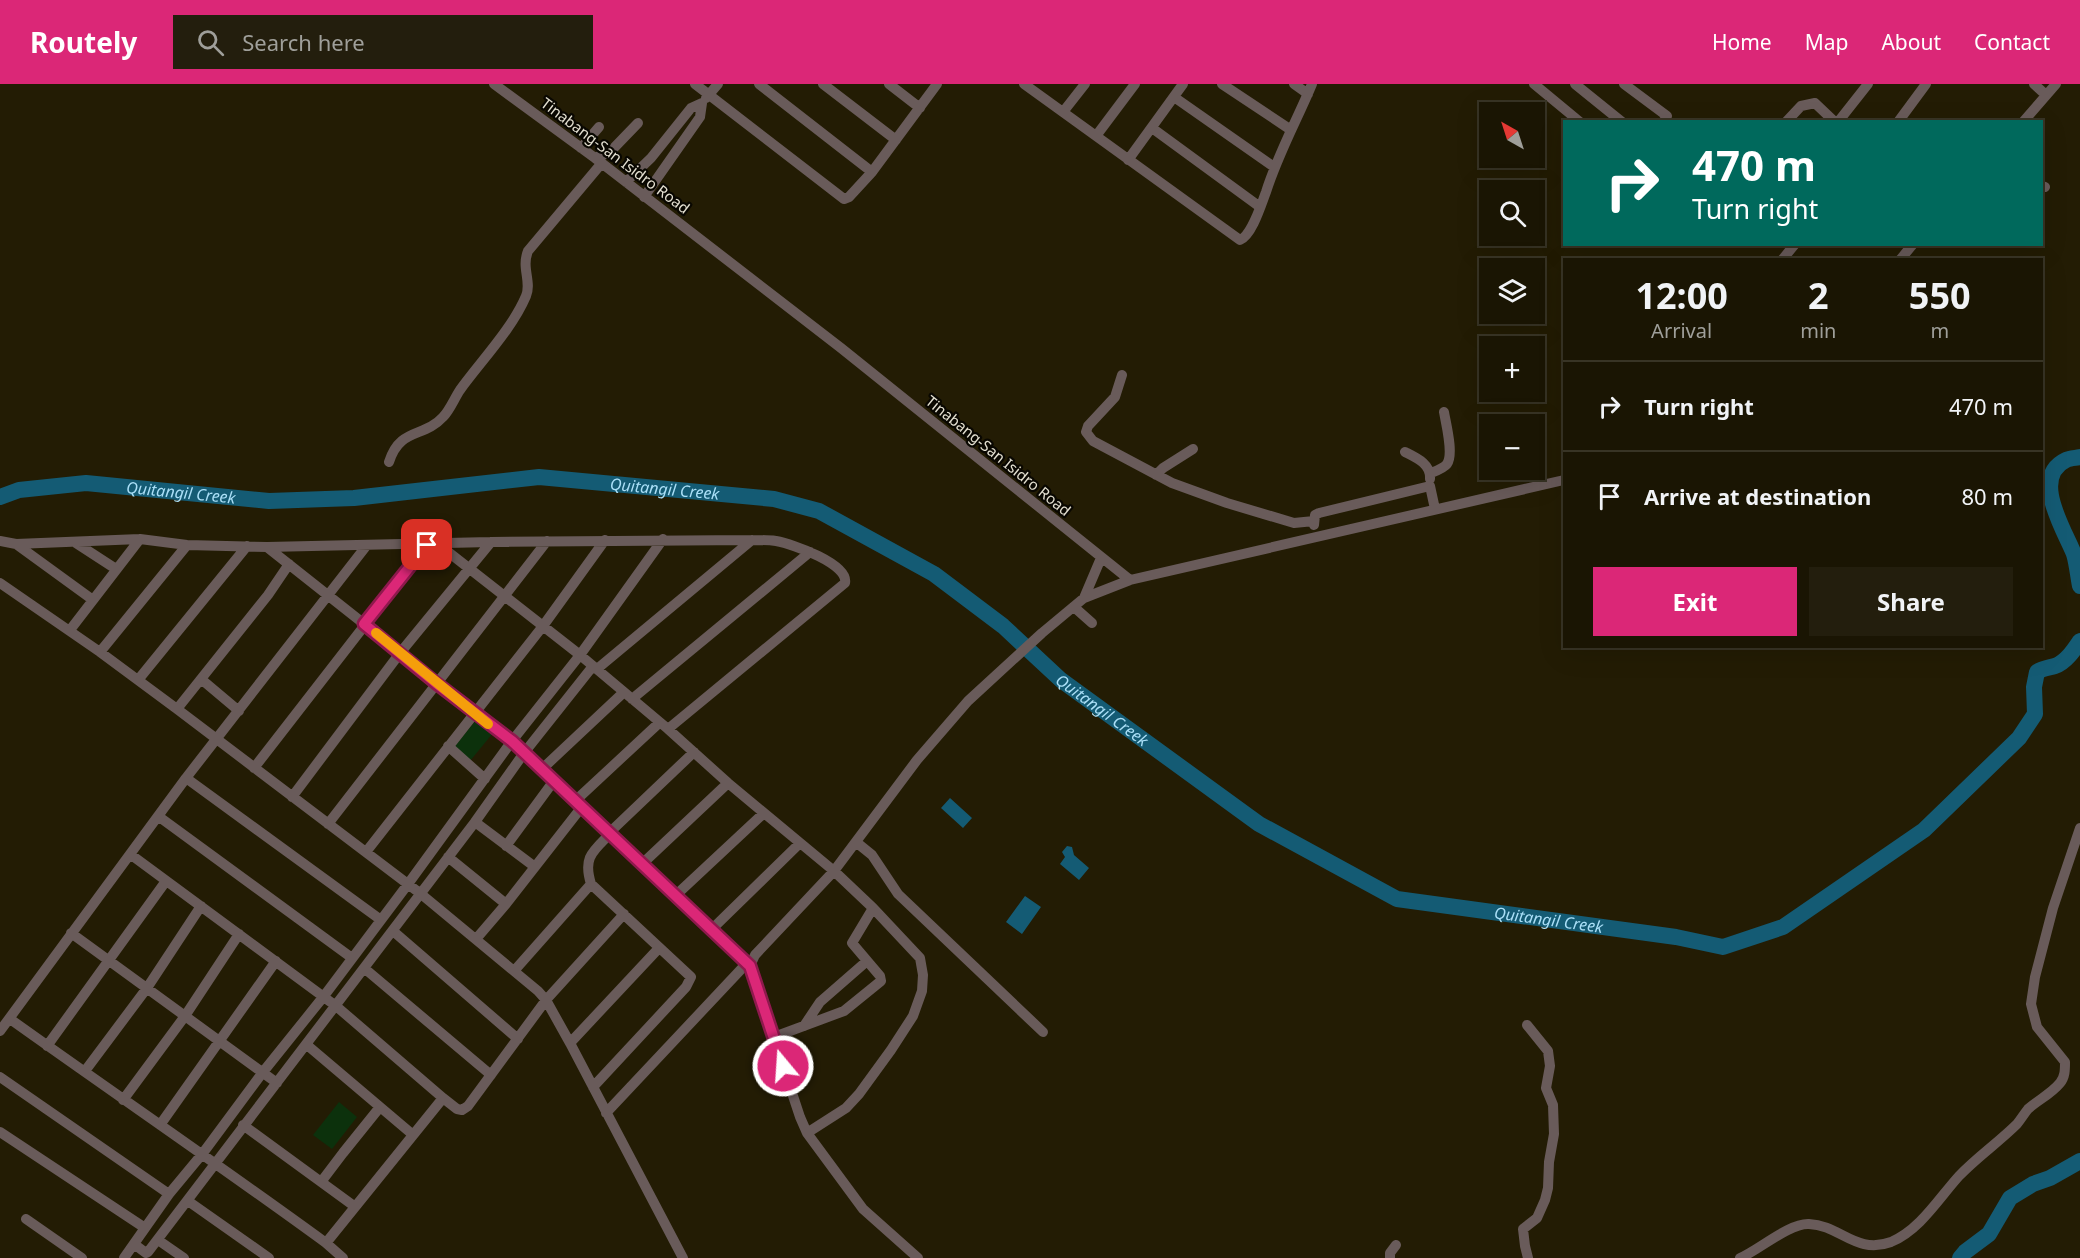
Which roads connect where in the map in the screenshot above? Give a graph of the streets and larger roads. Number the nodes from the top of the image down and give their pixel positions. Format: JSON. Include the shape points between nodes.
{"nodes":[{"id":1,"x":494,"y":84,"type":"edge"},
{"id":2,"x":695,"y":84,"type":"edge"},
{"id":3,"x":718,"y":84,"type":"edge"},
{"id":4,"x":759,"y":84,"type":"edge"},
{"id":5,"x":823,"y":84,"type":"edge"},
{"id":6,"x":889,"y":84,"type":"edge"},
{"id":7,"x":938,"y":84,"type":"edge"},
{"id":8,"x":1085,"y":84,"type":"edge"},
{"id":9,"x":1135,"y":84,"type":"edge"},
{"id":10,"x":1183,"y":84,"type":"edge"},
{"id":11,"x":1222,"y":84,"type":"edge"},
{"id":12,"x":1294,"y":84,"type":"edge"},
{"id":13,"x":1534,"y":84,"type":"edge"},
{"id":14,"x":1575,"y":84,"type":"edge"},
{"id":15,"x":1624,"y":84,"type":"edge"},
{"id":16,"x":1868,"y":84,"type":"edge"},
{"id":17,"x":1926,"y":84,"type":"edge"},
{"id":18,"x":2034,"y":84,"type":"edge"},
{"id":19,"x":2056,"y":84,"type":"edge"},
{"id":20,"x":1030,"y":86,"type":"edge"},
{"id":21,"x":1310,"y":89,"type":"edge"},
{"id":22,"x":2046,"y":95,"type":"junction"},
{"id":23,"x":1174,"y":98,"type":"junction"},
{"id":24,"x":706,"y":99,"type":"junction"},
{"id":25,"x":920,"y":108,"type":"junction"},
{"id":26,"x":1064,"y":112,"type":"junction"},
{"id":27,"x":1578,"y":120,"type":"edge"},
{"id":28,"x":1620,"y":120,"type":"edge"},
{"id":29,"x":1664,"y":120,"type":"edge"},
{"id":30,"x":1788,"y":120,"type":"edge"},
{"id":31,"x":1835,"y":120,"type":"edge"},
{"id":32,"x":1839,"y":120,"type":"edge"},
{"id":33,"x":1899,"y":120,"type":"edge"},
{"id":34,"x":2025,"y":120,"type":"edge"},
{"id":35,"x":638,"y":123,"type":"dead end"},
{"id":36,"x":599,"y":128,"type":"dead end"},
{"id":37,"x":1152,"y":128,"type":"junction"},
{"id":38,"x":1291,"y":130,"type":"junction"},
{"id":39,"x":1096,"y":136,"type":"junction"},
{"id":40,"x":896,"y":140,"type":"junction"},
{"id":41,"x":581,"y":148,"type":"junction"},
{"id":42,"x":1128,"y":159,"type":"junction"},
{"id":43,"x":598,"y":161,"type":"junction"},
{"id":44,"x":1274,"y":167,"type":"junction"},
{"id":45,"x":872,"y":172,"type":"junction"},
{"id":46,"x":626,"y":182,"type":"junction"},
{"id":47,"x":644,"y":197,"type":"junction"},
{"id":48,"x":1260,"y":207,"type":"junction"},
{"id":49,"x":1793,"y":246,"type":"edge"},
{"id":50,"x":1911,"y":246,"type":"edge"},
{"id":51,"x":1784,"y":258,"type":"edge"},
{"id":52,"x":1902,"y":258,"type":"edge"},
{"id":53,"x":1122,"y":375,"type":"dead end"},
{"id":54,"x":1444,"y":412,"type":"dead end"},
{"id":55,"x":1193,"y":449,"type":"dead end"},
{"id":56,"x":1405,"y":452,"type":"dead end"},
{"id":57,"x":389,"y":462,"type":"dead end"},
{"id":58,"x":1431,"y":474,"type":"junction"},
{"id":59,"x":1156,"y":475,"type":"junction"},
{"id":60,"x":1563,"y":480,"type":"edge"},
{"id":61,"x":1430,"y":486,"type":"junction"},
{"id":62,"x":1435,"y":509,"type":"junction"},
{"id":63,"x":1314,"y":521,"type":"junction"},
{"id":64,"x":1316,"y":537,"type":"junction"},
{"id":65,"x":140,"y":539,"type":"junction"},
{"id":66,"x":663,"y":539,"type":"junction"},
{"id":67,"x":605,"y":540,"type":"junction"},
{"id":68,"x":752,"y":540,"type":"junction"},
{"id":69,"x":0,"y":541,"type":"edge"},
{"id":70,"x":547,"y":541,"type":"junction"},
{"id":71,"x":491,"y":542,"type":"junction"},
{"id":72,"x":76,"y":543,"type":"junction"},
{"id":73,"x":16,"y":544,"type":"junction"},
{"id":74,"x":187,"y":544,"type":"junction"},
{"id":75,"x":433,"y":544,"type":"junction"},
{"id":76,"x":367,"y":545,"type":"junction"},
{"id":77,"x":247,"y":546,"type":"junction"},
{"id":78,"x":267,"y":547,"type":"junction"},
{"id":79,"x":810,"y":552,"type":"junction"},
{"id":80,"x":1101,"y":558,"type":"junction"},
{"id":81,"x":289,"y":564,"type":"junction"},
{"id":82,"x":116,"y":569,"type":"junction"},
{"id":83,"x":471,"y":569,"type":"junction"},
{"id":84,"x":1130,"y":580,"type":"junction"},
{"id":85,"x":0,"y":583,"type":"edge"},
{"id":86,"x":328,"y":595,"type":"junction"},
{"id":87,"x":505,"y":596,"type":"junction"},
{"id":88,"x":1084,"y":597,"type":"junction"},
{"id":89,"x":93,"y":600,"type":"junction"},
{"id":90,"x":1074,"y":607,"type":"junction"},
{"id":91,"x":1092,"y":623,"type":"dead end"},
{"id":92,"x":364,"y":624,"type":"junction"},
{"id":93,"x":543,"y":626,"type":"junction"},
{"id":94,"x":70,"y":630,"type":"junction"},
{"id":95,"x":100,"y":652,"type":"junction"},
{"id":96,"x":400,"y":653,"type":"junction"},
{"id":97,"x":580,"y":655,"type":"junction"},
{"id":98,"x":595,"y":668,"type":"junction"},
{"id":99,"x":201,"y":679,"type":"junction"},
{"id":100,"x":138,"y":680,"type":"junction"},
{"id":101,"x":436,"y":683,"type":"junction"},
{"id":102,"x":628,"y":696,"type":"junction"},
{"id":103,"x":177,"y":709,"type":"junction"},
{"id":104,"x":239,"y":711,"type":"junction"},
{"id":105,"x":474,"y":713,"type":"junction"},
{"id":106,"x":664,"y":726,"type":"junction"},
{"id":107,"x":216,"y":740,"type":"junction"},
{"id":108,"x":512,"y":741,"type":"junction"},
{"id":109,"x":448,"y":747,"type":"junction"},
{"id":110,"x":694,"y":752,"type":"junction"},
{"id":111,"x":524,"y":753,"type":"junction"},
{"id":112,"x":254,"y":768,"type":"junction"},
{"id":113,"x":541,"y":770,"type":"junction"},
{"id":114,"x":186,"y":778,"type":"junction"},
{"id":115,"x":485,"y":779,"type":"junction"},
{"id":116,"x":553,"y":782,"type":"junction"},
{"id":117,"x":728,"y":783,"type":"junction"},
{"id":118,"x":292,"y":797,"type":"junction"},
{"id":119,"x":577,"y":805,"type":"junction"},
{"id":120,"x":764,"y":813,"type":"junction"},
{"id":121,"x":158,"y":816,"type":"junction"},
{"id":122,"x":475,"y":822,"type":"junction"},
{"id":123,"x":328,"y":824,"type":"junction"},
{"id":124,"x":2080,"y":828,"type":"edge"},
{"id":125,"x":609,"y":835,"type":"junction"},
{"id":126,"x":856,"y":842,"type":"junction"},
{"id":127,"x":799,"y":844,"type":"junction"},
{"id":128,"x":506,"y":846,"type":"junction"},
{"id":129,"x":366,"y":852,"type":"junction"},
{"id":130,"x":130,"y":854,"type":"junction"},
{"id":131,"x":448,"y":857,"type":"junction"},
{"id":132,"x":642,"y":864,"type":"junction"},
{"id":133,"x":535,"y":867,"type":"junction"},
{"id":134,"x":834,"y":871,"type":"junction"},
{"id":135,"x":166,"y":881,"type":"junction"},
{"id":136,"x":408,"y":884,"type":"junction"},
{"id":137,"x":591,"y":884,"type":"junction"},
{"id":138,"x":421,"y":894,"type":"junction"},
{"id":139,"x":675,"y":896,"type":"junction"},
{"id":140,"x":506,"y":904,"type":"junction"},
{"id":141,"x":201,"y":906,"type":"junction"},
{"id":142,"x":873,"y":908,"type":"junction"},
{"id":143,"x":624,"y":915,"type":"junction"},
{"id":144,"x":381,"y":920,"type":"junction"},
{"id":145,"x":393,"y":931,"type":"junction"},
{"id":146,"x":710,"y":931,"type":"junction"},
{"id":147,"x":71,"y":933,"type":"junction"},
{"id":148,"x":239,"y":934,"type":"junction"},
{"id":149,"x":476,"y":939,"type":"junction"},
{"id":150,"x":659,"y":948,"type":"junction"},
{"id":151,"x":352,"y":958,"type":"junction"},
{"id":152,"x":109,"y":960,"type":"junction"},
{"id":153,"x":867,"y":961,"type":"junction"},
{"id":154,"x":276,"y":962,"type":"junction"},
{"id":155,"x":748,"y":964,"type":"junction"},
{"id":156,"x":364,"y":968,"type":"junction"},
{"id":157,"x":514,"y":971,"type":"junction"},
{"id":158,"x":147,"y":988,"type":"junction"},
{"id":159,"x":324,"y":996,"type":"junction"},
{"id":160,"x":546,"y":1000,"type":"junction"},
{"id":161,"x":336,"y":1006,"type":"junction"},
{"id":162,"x":185,"y":1016,"type":"junction"},
{"id":163,"x":9,"y":1019,"type":"junction"},
{"id":164,"x":1527,"y":1025,"type":"dead end"},
{"id":165,"x":804,"y":1026,"type":"junction"},
{"id":166,"x":0,"y":1031,"type":"edge"},
{"id":167,"x":1043,"y":1032,"type":"dead end"},
{"id":168,"x":774,"y":1038,"type":"junction"},
{"id":169,"x":518,"y":1039,"type":"junction"},
{"id":170,"x":221,"y":1041,"type":"junction"},
{"id":171,"x":570,"y":1043,"type":"junction"},
{"id":172,"x":307,"y":1045,"type":"junction"},
{"id":173,"x":47,"y":1046,"type":"junction"},
{"id":174,"x":85,"y":1071,"type":"junction"},
{"id":175,"x":263,"y":1072,"type":"junction"},
{"id":176,"x":491,"y":1075,"type":"junction"},
{"id":177,"x":0,"y":1077,"type":"edge"},
{"id":178,"x":277,"y":1083,"type":"junction"},
{"id":179,"x":593,"y":1087,"type":"junction"},
{"id":180,"x":443,"y":1098,"type":"junction"},
{"id":181,"x":123,"y":1100,"type":"junction"},
{"id":182,"x":381,"y":1107,"type":"junction"},
{"id":183,"x":606,"y":1113,"type":"junction"},
{"id":184,"x":160,"y":1125,"type":"junction"},
{"id":185,"x":243,"y":1125,"type":"junction"},
{"id":186,"x":0,"y":1132,"type":"edge"},
{"id":187,"x":807,"y":1133,"type":"junction"},
{"id":188,"x":412,"y":1134,"type":"junction"},
{"id":189,"x":203,"y":1153,"type":"junction"},
{"id":190,"x":216,"y":1163,"type":"junction"},
{"id":191,"x":321,"y":1182,"type":"junction"},
{"id":192,"x":170,"y":1194,"type":"junction"},
{"id":193,"x":188,"y":1201,"type":"junction"},
{"id":194,"x":354,"y":1206,"type":"junction"},
{"id":195,"x":26,"y":1219,"type":"dead end"},
{"id":196,"x":145,"y":1228,"type":"junction"},
{"id":197,"x":158,"y":1240,"type":"junction"},
{"id":198,"x":326,"y":1243,"type":"junction"},
{"id":199,"x":134,"y":1244,"type":"junction"},
{"id":200,"x":1396,"y":1245,"type":"dead end"},
{"id":201,"x":81,"y":1258,"type":"edge"},
{"id":202,"x":123,"y":1258,"type":"edge"},
{"id":203,"x":184,"y":1258,"type":"edge"},
{"id":204,"x":269,"y":1258,"type":"edge"},
{"id":205,"x":343,"y":1258,"type":"edge"},
{"id":206,"x":683,"y":1258,"type":"edge"},
{"id":207,"x":918,"y":1258,"type":"edge"},
{"id":208,"x":1390,"y":1258,"type":"edge"},
{"id":209,"x":1528,"y":1258,"type":"edge"},
{"id":210,"x":1740,"y":1258,"type":"edge"}],
"edges":[{"from":1,"to":41,"type":"street","name":"Tinabang-San Isidro Road"},
{"from":2,"to":24,"type":"street"},
{"from":3,"to":24,"type":"street"},
{"from":4,"to":45,"type":"street"},
{"from":5,"to":40,"type":"street"},
{"from":6,"to":25,"type":"street"},
{"from":7,"to":25,"type":"street"},
{"from":8,"to":26,"type":"street"},
{"from":9,"to":39,"type":"street"},
{"from":10,"to":23,"type":"street"},
{"from":11,"to":38,"type":"street"},
{"from":12,"to":21,"type":"street"},
{"from":13,"to":27,"type":"street"},
{"from":14,"to":28,"type":"street"},
{"from":15,"to":29,"type":"street","via":[[1667,116]]},
{"from":16,"to":32,"type":"street"},
{"from":17,"to":33,"type":"street"},
{"from":18,"to":22,"type":"street"},
{"from":19,"to":22,"type":"street"},
{"from":20,"to":26,"type":"street"},
{"from":21,"to":38,"type":"street"},
{"from":22,"to":34,"type":"street"},
{"from":23,"to":37,"type":"street"},
{"from":23,"to":44,"type":"street"},
{"from":24,"to":45,"type":"street","via":[[841,198],[849,197]]},
{"from":24,"to":46,"type":"street","via":[[691,108]]},
{"from":24,"to":47,"type":"street","via":[[700,117]]},
{"from":25,"to":40,"type":"street"},
{"from":26,"to":39,"type":"street"},
{"from":30,"to":31,"type":"street","via":[[1801,106],[1810,103]]},
{"from":35,"to":43,"type":"street"},
{"from":36,"to":41,"type":"street"},
{"from":37,"to":42,"type":"street"},
{"from":37,"to":48,"type":"street"},
{"from":38,"to":44,"type":"street"},
{"from":39,"to":42,"type":"street"},
{"from":40,"to":45,"type":"street"},
{"from":41,"to":43,"type":"street","name":"Tinabang-San Isidro Road"},
{"from":42,"to":48,"type":"street","via":[[1237,240],[1246,237]]},
{"from":43,"to":46,"type":"street","name":"Tinabang-San Isidro Road"},
{"from":43,"to":57,"type":"street","via":[[528,251],[525,298],[447,413],[440,421],[403,439]]},
{"from":44,"to":48,"type":"street"},
{"from":46,"to":47,"type":"street","name":"Tinabang-San Isidro Road"},
{"from":47,"to":80,"type":"street","name":"Tinabang-San Isidro Road","via":[[841,348]]},
{"from":49,"to":51,"type":"street"},
{"from":50,"to":52,"type":"street"},
{"from":53,"to":59,"type":"street","via":[[1115,397],[1091,421],[1086,432],[1093,441]]},
{"from":54,"to":58,"type":"street","via":[[1449,458],[1446,465]]},
{"from":55,"to":59,"type":"street"},
{"from":56,"to":58,"type":"street","via":[[1425,464]]},
{"from":58,"to":61,"type":"street"},
{"from":59,"to":63,"type":"street","via":[[1274,518],[1293,523]]},
{"from":60,"to":62,"type":"street"},
{"from":61,"to":62,"type":"street"},
{"from":61,"to":63,"type":"street","via":[[1319,513]]},
{"from":62,"to":64,"type":"street"},
{"from":63,"to":64,"type":"street"},
{"from":64,"to":84,"type":"street"},
{"from":65,"to":72,"type":"street"},
{"from":65,"to":74,"type":"street"},
{"from":65,"to":82,"type":"street"},
{"from":66,"to":67,"type":"street"},
{"from":66,"to":68,"type":"street"},
{"from":66,"to":97,"type":"street"},
{"from":67,"to":70,"type":"street"},
{"from":67,"to":93,"type":"street"},
{"from":68,"to":79,"type":"street","via":[[776,541]]},
{"from":68,"to":98,"type":"street"},
{"from":69,"to":73,"type":"street"},
{"from":70,"to":71,"type":"street"},
{"from":70,"to":87,"type":"street"},
{"from":71,"to":75,"type":"street"},
{"from":71,"to":83,"type":"street"},
{"from":72,"to":73,"type":"street"},
{"from":72,"to":82,"type":"street"},
{"from":73,"to":89,"type":"street"},
{"from":74,"to":77,"type":"street"},
{"from":74,"to":95,"type":"street"},
{"from":75,"to":76,"type":"street"},
{"from":75,"to":83,"type":"street"},
{"from":75,"to":92,"type":"street"},
{"from":76,"to":78,"type":"street"},
{"from":76,"to":86,"type":"street"},
{"from":77,"to":78,"type":"street"},
{"from":77,"to":100,"type":"street"},
{"from":78,"to":81,"type":"street"},
{"from":79,"to":102,"type":"street"},
{"from":79,"to":106,"type":"street","via":[[843,571],[845,583]]},
{"from":80,"to":84,"type":"street","name":"Tinabang-San Isidro Road"},
{"from":80,"to":88,"type":"street"},
{"from":81,"to":86,"type":"street"},
{"from":81,"to":99,"type":"street"},
{"from":82,"to":89,"type":"street"},
{"from":83,"to":87,"type":"street"},
{"from":83,"to":96,"type":"street"},
{"from":84,"to":88,"type":"street"},
{"from":85,"to":94,"type":"street"},
{"from":86,"to":92,"type":"street"},
{"from":86,"to":104,"type":"street"},
{"from":87,"to":93,"type":"street"},
{"from":87,"to":101,"type":"street"},
{"from":88,"to":90,"type":"street"},
{"from":89,"to":94,"type":"street"},
{"from":90,"to":91,"type":"street"},
{"from":90,"to":126,"type":"street","via":[[968,701],[917,760]]},
{"from":92,"to":96,"type":"street"},
{"from":92,"to":112,"type":"street"},
{"from":93,"to":97,"type":"street"},
{"from":93,"to":105,"type":"street"},
{"from":94,"to":95,"type":"street"},
{"from":95,"to":100,"type":"street"},
{"from":96,"to":101,"type":"street"},
{"from":96,"to":118,"type":"street"},
{"from":97,"to":98,"type":"street"},
{"from":97,"to":108,"type":"street"},
{"from":98,"to":102,"type":"street"},
{"from":98,"to":111,"type":"street"},
{"from":99,"to":103,"type":"street"},
{"from":99,"to":104,"type":"street"},
{"from":100,"to":103,"type":"street"},
{"from":101,"to":105,"type":"street"},
{"from":101,"to":123,"type":"street"},
{"from":102,"to":106,"type":"street"},
{"from":102,"to":113,"type":"street"},
{"from":103,"to":107,"type":"street"},
{"from":104,"to":107,"type":"street"},
{"from":105,"to":108,"type":"street"},
{"from":105,"to":109,"type":"street"},
{"from":106,"to":110,"type":"street"},
{"from":106,"to":119,"type":"street"},
{"from":107,"to":112,"type":"street"},
{"from":107,"to":114,"type":"street"},
{"from":108,"to":111,"type":"street"},
{"from":108,"to":115,"type":"street"},
{"from":109,"to":115,"type":"street"},
{"from":109,"to":129,"type":"street"},
{"from":110,"to":117,"type":"street"},
{"from":110,"to":125,"type":"street"},
{"from":111,"to":113,"type":"street"},
{"from":111,"to":122,"type":"street"},
{"from":112,"to":118,"type":"street"},
{"from":113,"to":116,"type":"street"},
{"from":114,"to":121,"type":"street"},
{"from":114,"to":144,"type":"street"},
{"from":115,"to":136,"type":"street"},
{"from":116,"to":119,"type":"street"},
{"from":116,"to":128,"type":"street"},
{"from":117,"to":120,"type":"street"},
{"from":117,"to":132,"type":"street"},
{"from":118,"to":123,"type":"street"},
{"from":119,"to":125,"type":"street"},
{"from":119,"to":133,"type":"street"},
{"from":120,"to":127,"type":"street"},
{"from":120,"to":139,"type":"street"},
{"from":121,"to":130,"type":"street"},
{"from":121,"to":151,"type":"street"},
{"from":122,"to":128,"type":"street"},
{"from":122,"to":131,"type":"street"},
{"from":123,"to":129,"type":"street"},
{"from":124,"to":210,"type":"street","via":[[2053,908],[2031,1004],[2037,1027],[2065,1062],[2059,1085],[2027,1110],[1924,1216],[1891,1242],[1860,1244],[1829,1229],[1806,1224]]},
{"from":125,"to":132,"type":"street"},
{"from":125,"to":137,"type":"street","via":[[589,856]]},
{"from":126,"to":134,"type":"street"},
{"from":126,"to":167,"type":"street","via":[[872,855],[898,894]]},
{"from":127,"to":134,"type":"street"},
{"from":127,"to":146,"type":"street"},
{"from":128,"to":133,"type":"street"},
{"from":129,"to":136,"type":"street"},
{"from":130,"to":135,"type":"street"},
{"from":130,"to":147,"type":"street"},
{"from":131,"to":138,"type":"street"},
{"from":131,"to":140,"type":"street"},
{"from":132,"to":139,"type":"street"},
{"from":133,"to":140,"type":"street"},
{"from":134,"to":142,"type":"street"},
{"from":134,"to":155,"type":"street"},
{"from":135,"to":141,"type":"street"},
{"from":135,"to":152,"type":"street"},
{"from":136,"to":138,"type":"street"},
{"from":136,"to":144,"type":"street"},
{"from":137,"to":143,"type":"street"},
{"from":137,"to":157,"type":"street"},
{"from":138,"to":145,"type":"street"},
{"from":138,"to":149,"type":"street"},
{"from":139,"to":146,"type":"street"},
{"from":140,"to":149,"type":"street"},
{"from":141,"to":148,"type":"street"},
{"from":141,"to":158,"type":"street"},
{"from":142,"to":153,"type":"street","via":[[852,943]]},
{"from":142,"to":187,"type":"street","via":[[920,958],[922,991],[914,1016],[859,1094],[846,1108]]},
{"from":143,"to":150,"type":"street"},
{"from":143,"to":160,"type":"street"},
{"from":144,"to":151,"type":"street"},
{"from":145,"to":156,"type":"street"},
{"from":145,"to":169,"type":"street"},
{"from":146,"to":155,"type":"street"},
{"from":147,"to":152,"type":"street"},
{"from":147,"to":163,"type":"street"},
{"from":148,"to":154,"type":"street"},
{"from":148,"to":162,"type":"street"},
{"from":149,"to":157,"type":"street"},
{"from":150,"to":171,"type":"street"},
{"from":150,"to":179,"type":"street","via":[[691,977],[689,983]]},
{"from":151,"to":159,"type":"street"},
{"from":152,"to":158,"type":"street"},
{"from":152,"to":173,"type":"street"},
{"from":153,"to":165,"type":"street","via":[[820,1002]]},
{"from":153,"to":165,"type":"street","via":[[881,981],[844,1011]]},
{"from":154,"to":159,"type":"street"},
{"from":154,"to":170,"type":"street"},
{"from":155,"to":168,"type":"street"},
{"from":155,"to":183,"type":"street"},
{"from":156,"to":161,"type":"street"},
{"from":156,"to":176,"type":"street"},
{"from":157,"to":160,"type":"street"},
{"from":158,"to":162,"type":"street"},
{"from":158,"to":174,"type":"street"},
{"from":159,"to":161,"type":"street"},
{"from":159,"to":175,"type":"street"},
{"from":160,"to":169,"type":"street"},
{"from":160,"to":171,"type":"street"},
{"from":161,"to":172,"type":"street"},
{"from":161,"to":180,"type":"street"},
{"from":162,"to":170,"type":"street"},
{"from":162,"to":181,"type":"street"},
{"from":163,"to":166,"type":"street"},
{"from":163,"to":173,"type":"street"},
{"from":164,"to":209,"type":"street","via":[[1548,1051],[1546,1088],[1554,1115],[1547,1194],[1538,1218],[1523,1228]]},
{"from":165,"to":168,"type":"street"},
{"from":168,"to":187,"type":"street"},
{"from":169,"to":176,"type":"street"},
{"from":170,"to":175,"type":"street"},
{"from":170,"to":184,"type":"street"},
{"from":171,"to":179,"type":"street"},
{"from":172,"to":178,"type":"street"},
{"from":172,"to":182,"type":"street"},
{"from":173,"to":174,"type":"street"},
{"from":174,"to":181,"type":"street"},
{"from":175,"to":178,"type":"street"},
{"from":175,"to":189,"type":"street"},
{"from":176,"to":180,"type":"street","via":[[462,1110]]},
{"from":177,"to":192,"type":"street"},
{"from":178,"to":185,"type":"street"},
{"from":179,"to":183,"type":"street"},
{"from":180,"to":188,"type":"street"},
{"from":181,"to":184,"type":"street"},
{"from":182,"to":188,"type":"street"},
{"from":182,"to":191,"type":"street"},
{"from":183,"to":206,"type":"street"},
{"from":184,"to":189,"type":"street"},
{"from":185,"to":190,"type":"street"},
{"from":185,"to":191,"type":"street"},
{"from":186,"to":196,"type":"street"},
{"from":187,"to":207,"type":"street","via":[[863,1209]]},
{"from":188,"to":194,"type":"street"},
{"from":189,"to":190,"type":"street"},
{"from":189,"to":192,"type":"street"},
{"from":190,"to":193,"type":"street"},
{"from":190,"to":198,"type":"street"},
{"from":191,"to":194,"type":"street"},
{"from":192,"to":196,"type":"street"},
{"from":193,"to":197,"type":"street"},
{"from":193,"to":204,"type":"street"},
{"from":194,"to":198,"type":"street"},
{"from":195,"to":201,"type":"street"},
{"from":196,"to":199,"type":"street"},
{"from":197,"to":199,"type":"street","via":[[147,1253]]},
{"from":197,"to":203,"type":"street"},
{"from":198,"to":205,"type":"street"},
{"from":199,"to":202,"type":"street"},
{"from":200,"to":208,"type":"street"}]}
